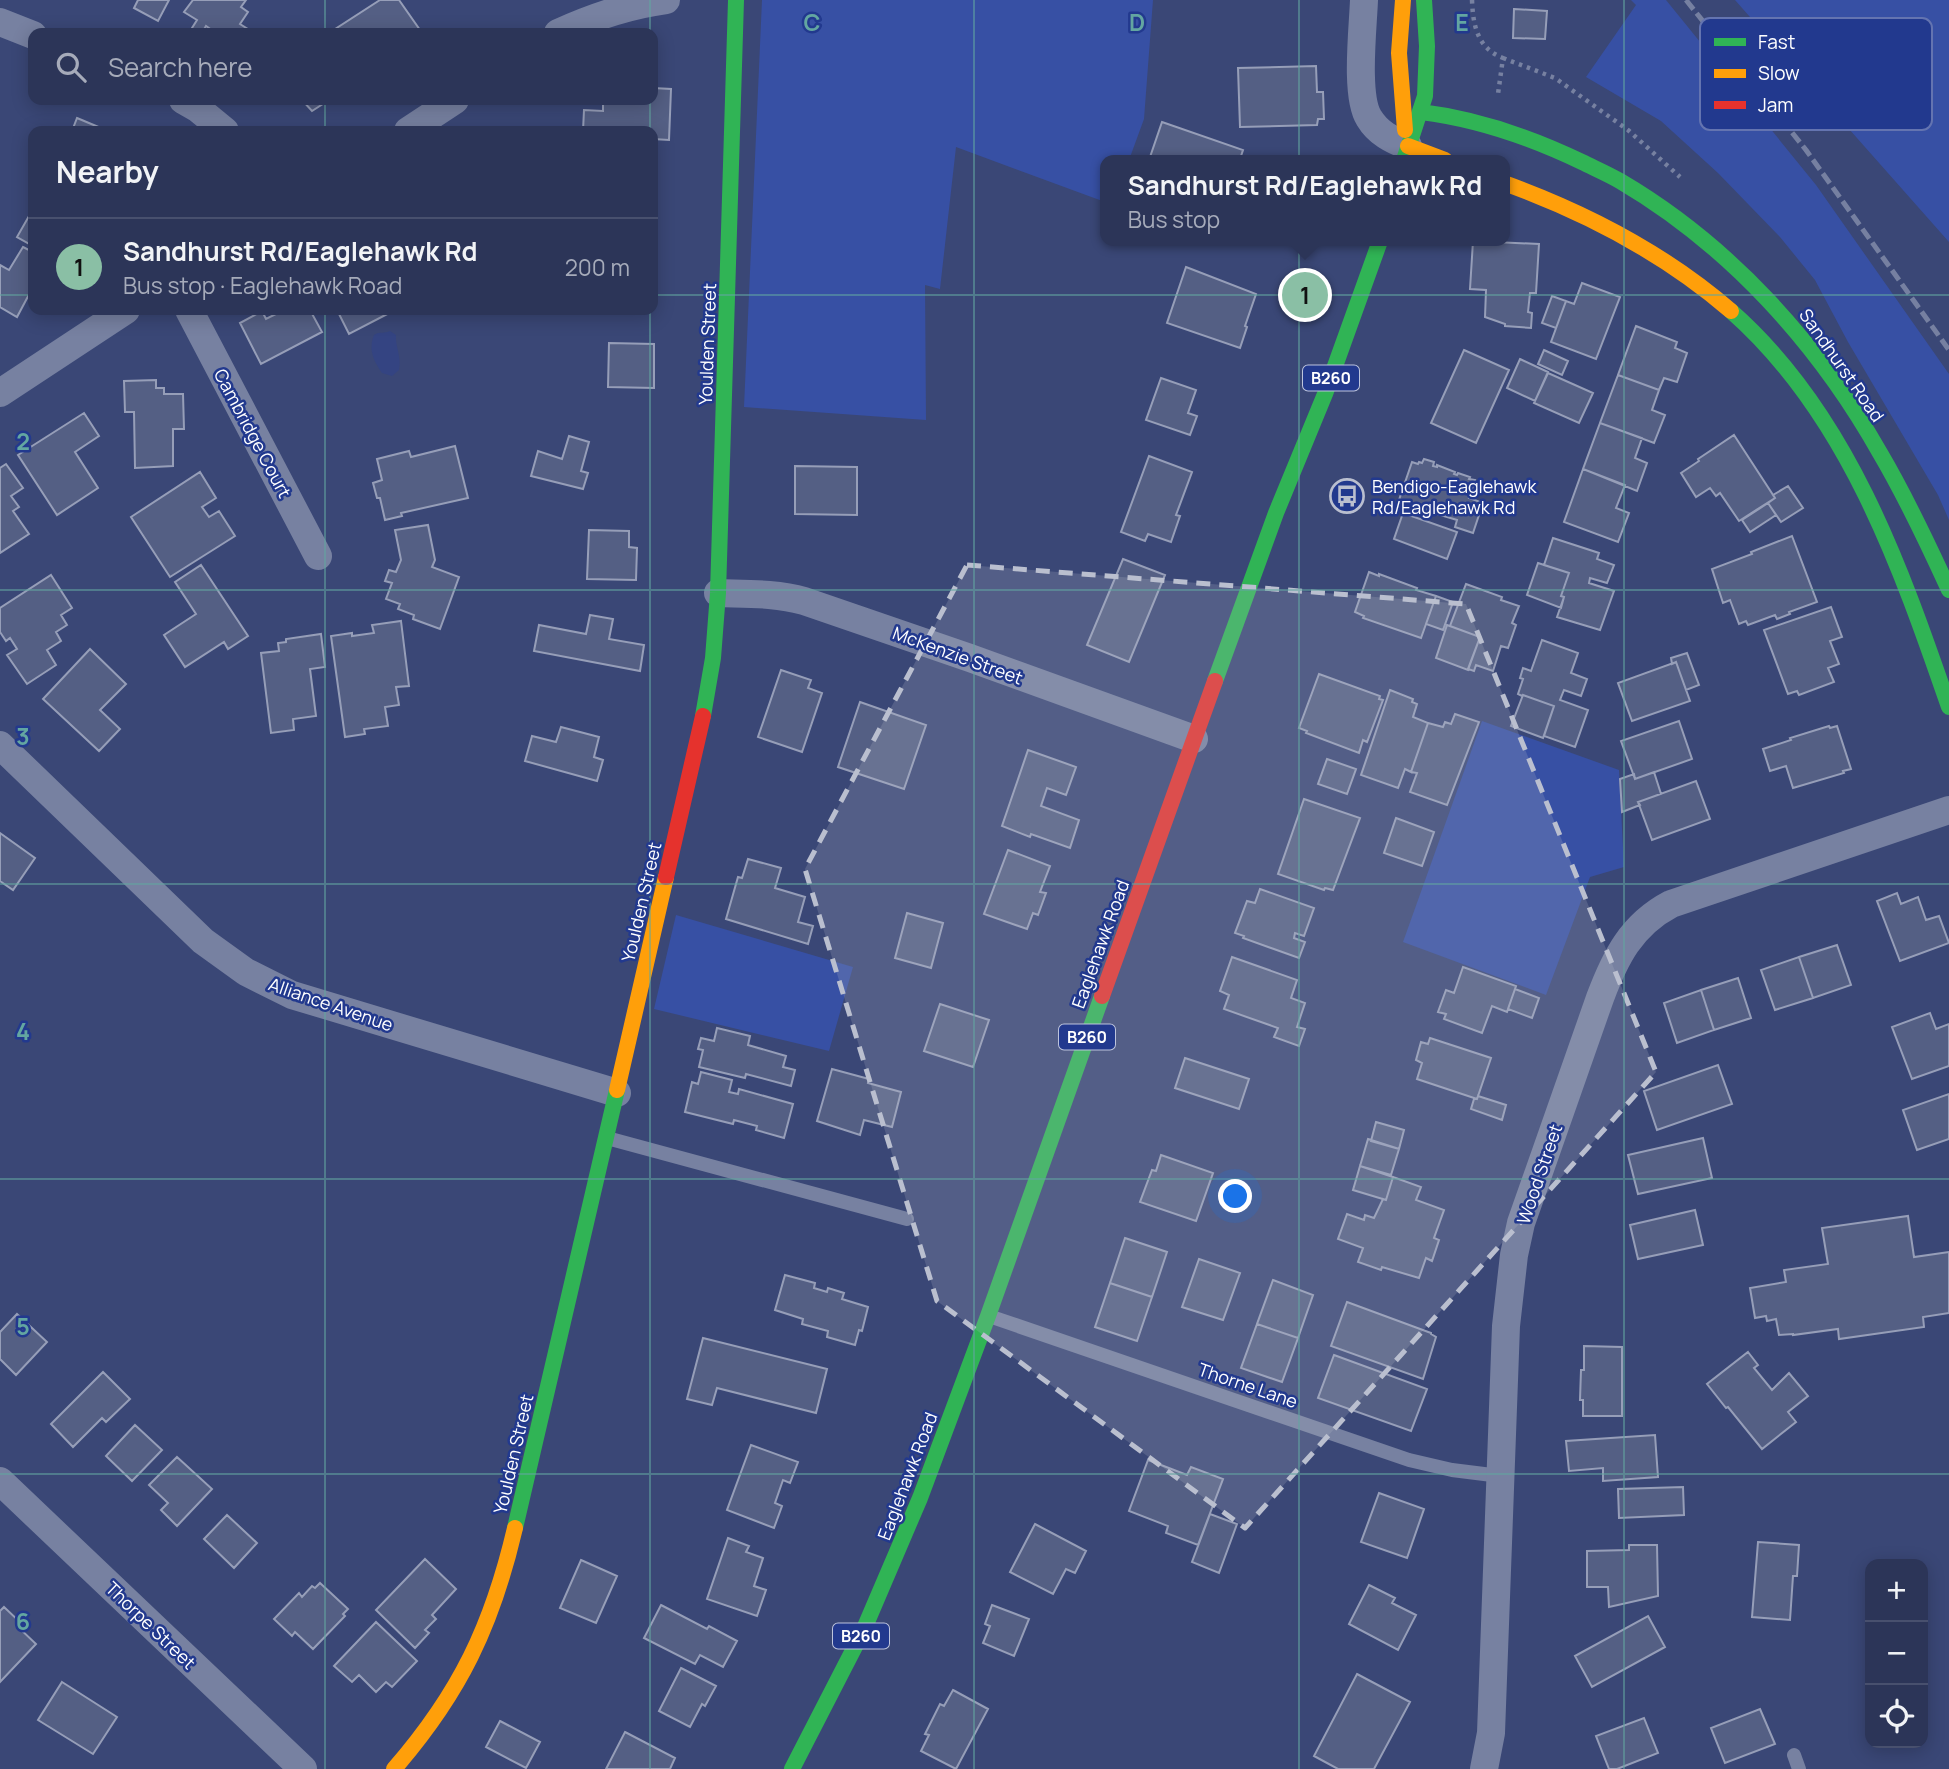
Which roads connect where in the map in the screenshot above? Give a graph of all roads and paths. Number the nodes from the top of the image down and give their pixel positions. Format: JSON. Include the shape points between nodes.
{"nodes":[{"id":1,"x":666,"y":0,"type":"edge"},
{"id":2,"x":736,"y":0,"type":"edge"},
{"id":3,"x":1364,"y":0,"type":"edge"},
{"id":4,"x":1403,"y":0,"type":"edge"},
{"id":5,"x":1424,"y":0,"type":"edge"},
{"id":6,"x":1472,"y":0,"type":"edge"},
{"id":7,"x":0,"y":22,"type":"edge"},
{"id":8,"x":569,"y":28,"type":"edge"},
{"id":9,"x":28,"y":34,"type":"edge"},
{"id":10,"x":1503,"y":58,"type":"junction"},
{"id":11,"x":1555,"y":78,"type":"dead end"},
{"id":12,"x":1496,"y":101,"type":"dead end"},
{"id":13,"x":192,"y":105,"type":"edge"},
{"id":14,"x":447,"y":105,"type":"edge"},
{"id":15,"x":1421,"y":112,"type":"junction"},
{"id":16,"x":1403,"y":113,"type":"junction"},
{"id":17,"x":219,"y":126,"type":"edge"},
{"id":18,"x":416,"y":126,"type":"edge"},
{"id":19,"x":1406,"y":153,"type":"edge"},
{"id":20,"x":1510,"y":185,"type":"edge"},
{"id":21,"x":1378,"y":246,"type":"edge"},
{"id":22,"x":118,"y":315,"type":"edge"},
{"id":23,"x":192,"y":315,"type":"edge"},
{"id":24,"x":0,"y":393,"type":"edge"},
{"id":25,"x":318,"y":556,"type":"dead end"},
{"id":26,"x":1949,"y":590,"type":"edge"},
{"id":27,"x":718,"y":593,"type":"junction"},
{"id":28,"x":1949,"y":707,"type":"edge"},
{"id":29,"x":1194,"y":740,"type":"junction"},
{"id":30,"x":1,"y":748,"type":"edge"},
{"id":31,"x":1949,"y":810,"type":"edge"},
{"id":32,"x":617,"y":1093,"type":"junction"},
{"id":33,"x":607,"y":1138,"type":"junction"},
{"id":34,"x":907,"y":1219,"type":"dead end"},
{"id":35,"x":988,"y":1316,"type":"junction"},
{"id":36,"x":1500,"y":1476,"type":"junction"},
{"id":37,"x":0,"y":1481,"type":"edge"},
{"id":38,"x":1794,"y":1755,"type":"dead end"},
{"id":39,"x":303,"y":1769,"type":"edge"},
{"id":40,"x":394,"y":1769,"type":"edge"},
{"id":41,"x":792,"y":1769,"type":"edge"},
{"id":42,"x":1485,"y":1769,"type":"edge"},
{"id":43,"x":1800,"y":1769,"type":"edge"}],
"edges":[{"from":1,"to":8,"type":"street","via":[[626,7]]},
{"from":2,"to":27,"type":"main road","name":"Youlden Street"},
{"from":3,"to":19,"type":"street","via":[[1364,107],[1375,127]]},
{"from":4,"to":16,"type":"main road","via":[[1399,63]]},
{"from":5,"to":15,"type":"main road","via":[[1427,68]]},
{"from":6,"to":10,"type":"path","via":[[1480,39],[1492,54]]},
{"from":7,"to":9,"type":"street"},
{"from":10,"to":11,"type":"path"},
{"from":10,"to":12,"type":"path"},
{"from":13,"to":17,"type":"street"},
{"from":14,"to":18,"type":"street"},
{"from":15,"to":16,"type":"main road","name":"Sandhurst Road"},
{"from":15,"to":19,"type":"main road"},
{"from":15,"to":26,"type":"main road","name":"Sandhurst Road","via":[[1483,122],[1583,161],[1667,211],[1730,261],[1777,307],[1834,379],[1901,491]]},
{"from":16,"to":19,"type":"main road"},
{"from":20,"to":28,"type":"main road","via":[[1592,219],[1682,273],[1734,314],[1780,360],[1830,429],[1853,471],[1897,568]]},
{"from":21,"to":29,"type":"main road","name":"Eaglehawk Road","number":"B260"},
{"from":22,"to":24,"type":"street"},
{"from":23,"to":25,"type":"street","name":"Cambridge Court"},
{"from":27,"to":29,"type":"street","name":"McKenzie Street","via":[[804,601]]},
{"from":27,"to":32,"type":"main road","name":"Youlden Street","via":[[699,736]]},
{"from":29,"to":35,"type":"main road","name":"Eaglehawk Road","number":"B260"},
{"from":30,"to":32,"type":"street","name":"Alliance Avenue","via":[[203,941],[246,972],[292,995]]},
{"from":31,"to":36,"type":"street","name":"Wood Street","via":[[1671,904],[1647,919],[1627,942],[1600,998],[1521,1223],[1509,1292]]},
{"from":32,"to":33,"type":"main road","name":"Youlden Street"},
{"from":33,"to":34,"type":"lane"},
{"from":33,"to":40,"type":"main road","name":"Youlden Street","via":[[495,1603],[452,1695]]},
{"from":35,"to":36,"type":"lane","name":"Thorne Lane","via":[[1409,1460]]},
{"from":35,"to":41,"type":"main road","name":"Eaglehawk Road","number":"B260","via":[[883,1588]]},
{"from":36,"to":42,"type":"street","name":"Wood Street","via":[[1491,1733]]},
{"from":37,"to":39,"type":"street","name":"Thorpe Street"},
{"from":38,"to":43,"type":"lane"}]}
